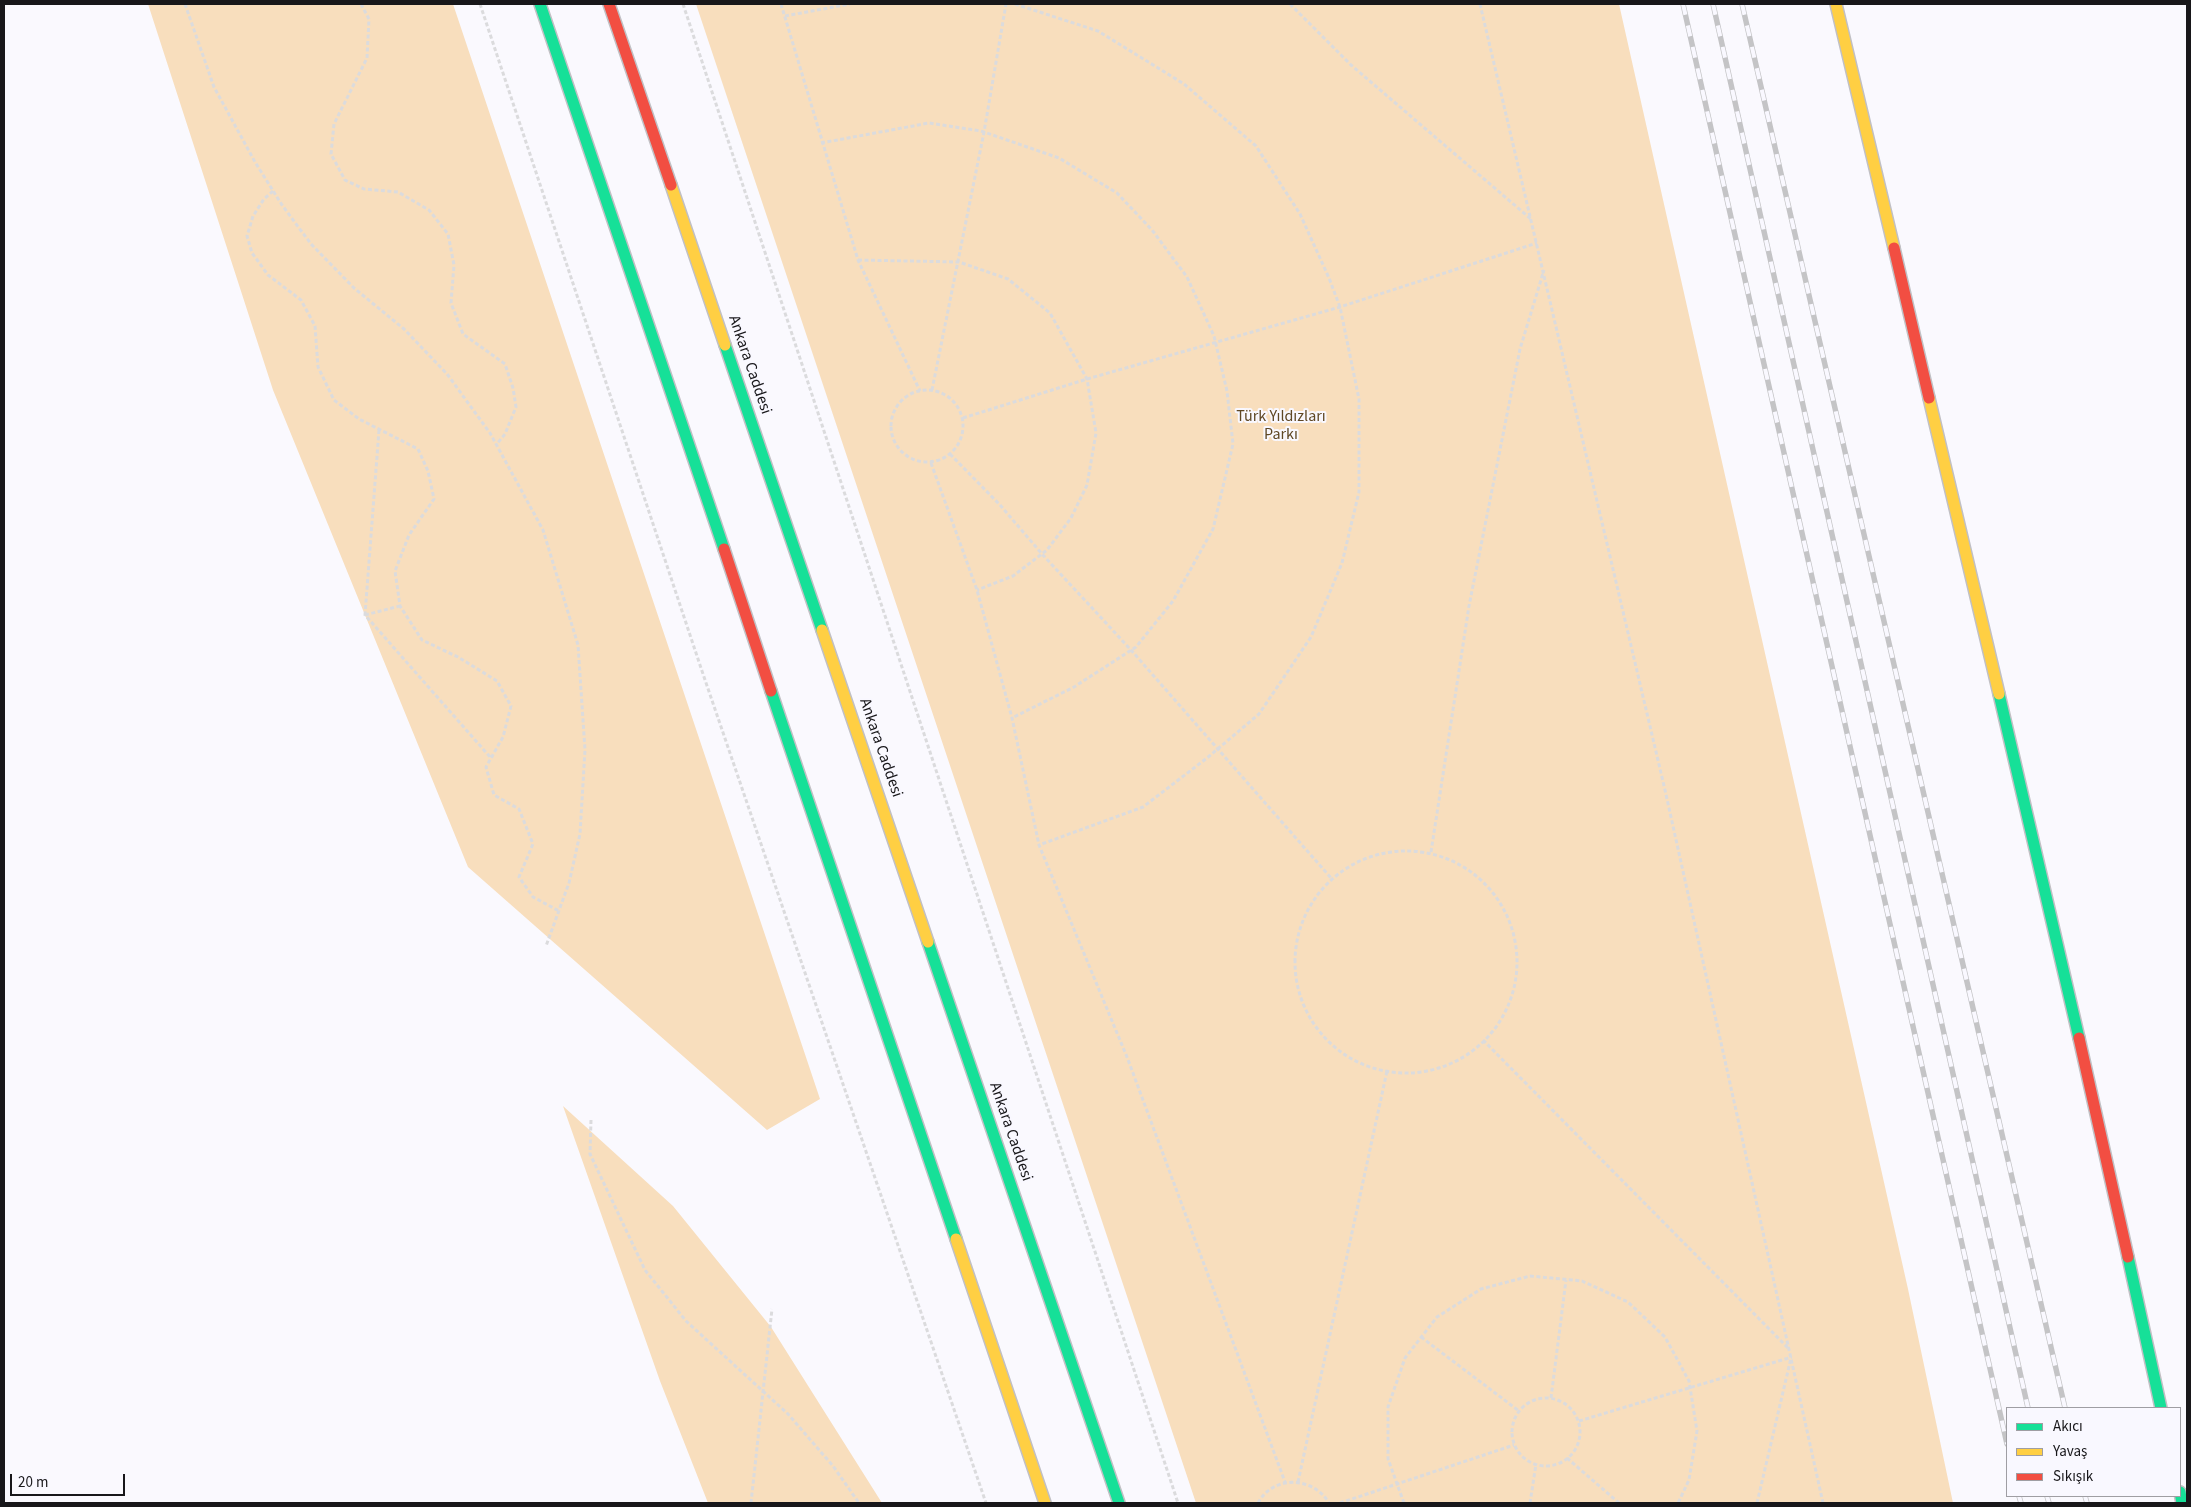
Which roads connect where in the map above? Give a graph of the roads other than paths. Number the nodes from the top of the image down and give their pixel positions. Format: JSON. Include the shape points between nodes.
{"nodes":[{"id":1,"x":540,"y":4,"type":"edge"},
{"id":2,"x":609,"y":4,"type":"edge"},
{"id":3,"x":1836,"y":4,"type":"edge"},
{"id":4,"x":2161,"y":1407,"type":"edge"},
{"id":5,"x":1045,"y":1503,"type":"edge"},
{"id":6,"x":1119,"y":1503,"type":"edge"}],
"edges":[{"from":1,"to":5,"type":"main road"},
{"from":2,"to":6,"type":"main road","name":"Ankara Caddesi"},
{"from":3,"to":4,"type":"main road","via":[[2051,913]]}]}
